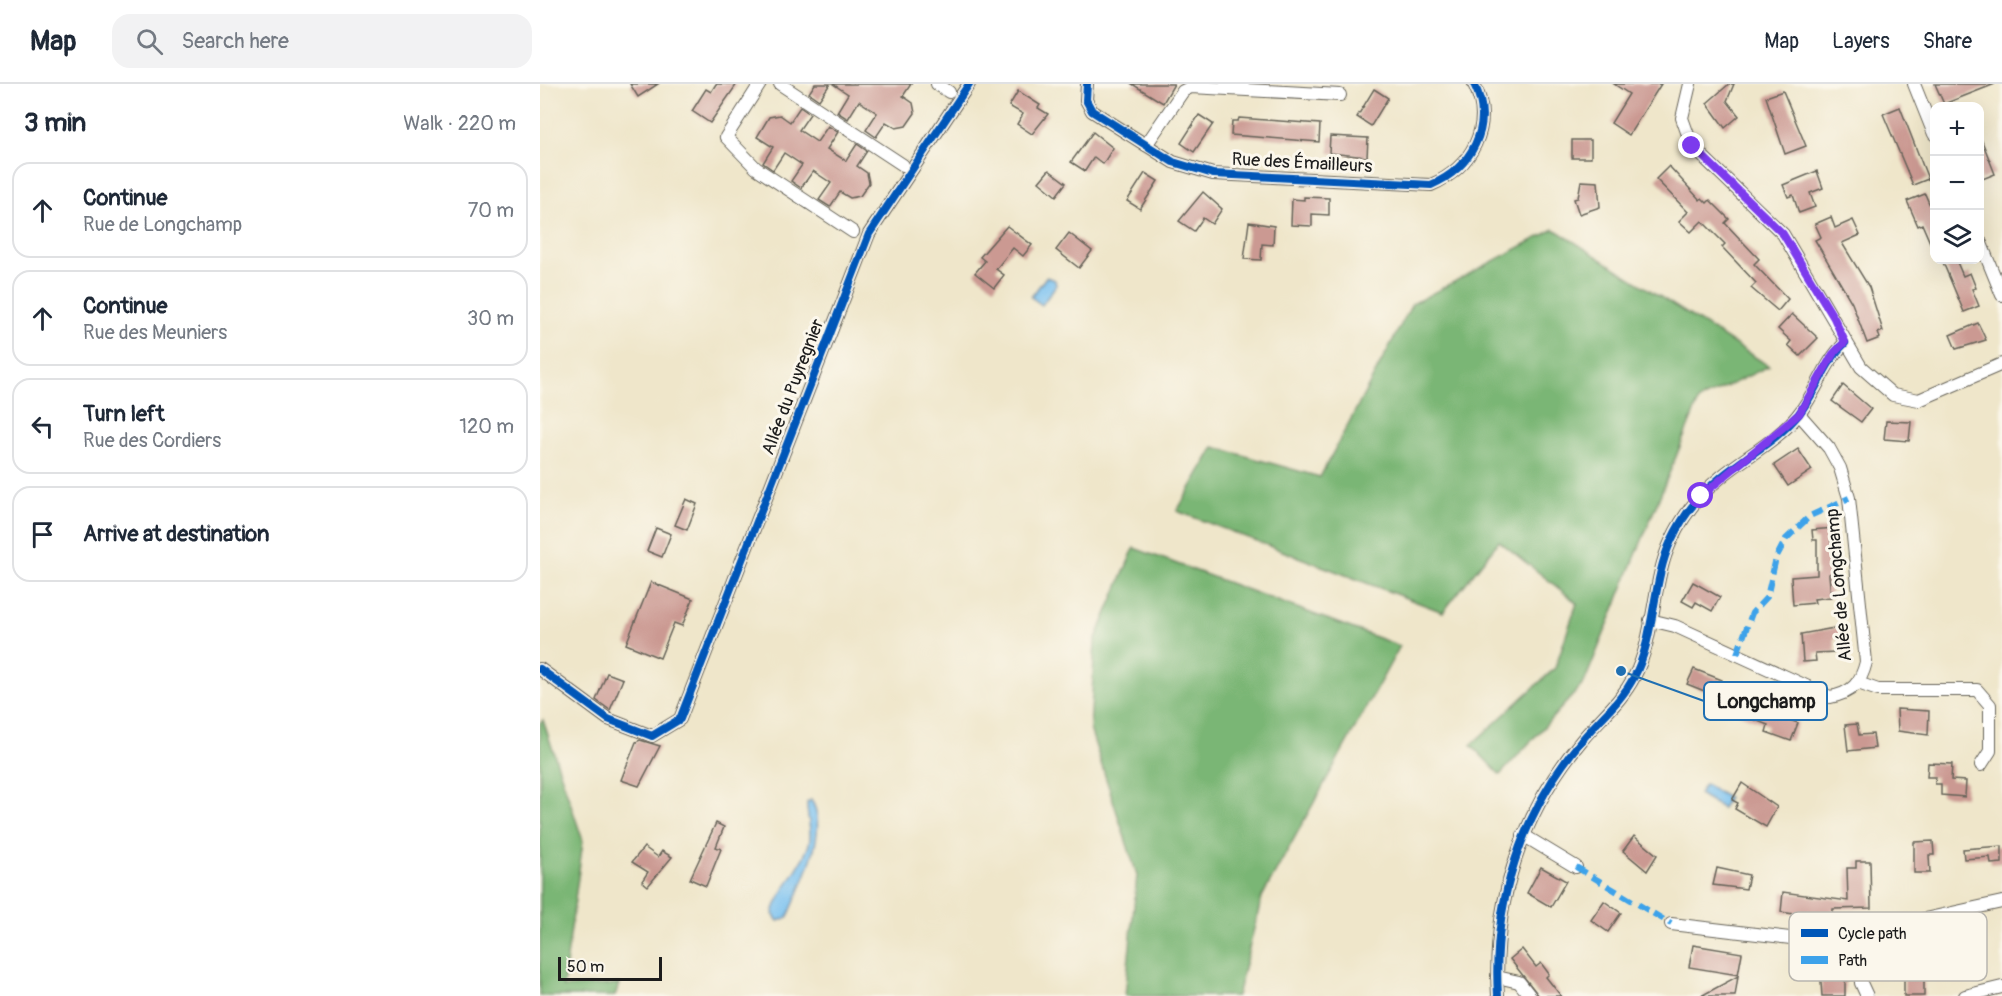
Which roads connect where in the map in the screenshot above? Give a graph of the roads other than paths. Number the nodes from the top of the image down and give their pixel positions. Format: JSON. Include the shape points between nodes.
{"nodes":[{"id":1,"x":760,"y":84,"type":"edge"},
{"id":2,"x":780,"y":84,"type":"edge"},
{"id":3,"x":937,"y":84,"type":"edge"},
{"id":4,"x":969,"y":84,"type":"edge"},
{"id":5,"x":1087,"y":84,"type":"edge"},
{"id":6,"x":1474,"y":84,"type":"edge"},
{"id":7,"x":1690,"y":84,"type":"edge"},
{"id":8,"x":1914,"y":84,"type":"edge"},
{"id":9,"x":949,"y":92,"type":"dead end"},
{"id":10,"x":1340,"y":95,"type":"dead end"},
{"id":11,"x":1930,"y":122,"type":"edge"},
{"id":12,"x":1146,"y":145,"type":"junction"},
{"id":13,"x":903,"y":165,"type":"dead end"},
{"id":14,"x":853,"y":232,"type":"dead end"},
{"id":15,"x":1984,"y":251,"type":"edge"},
{"id":16,"x":2002,"y":295,"type":"edge"},
{"id":17,"x":1845,"y":342,"type":"junction"},
{"id":18,"x":2002,"y":364,"type":"edge"},
{"id":19,"x":1799,"y":414,"type":"junction"},
{"id":20,"x":1650,"y":620,"type":"junction"},
{"id":21,"x":540,"y":669,"type":"edge"},
{"id":22,"x":1858,"y":683,"type":"junction"},
{"id":23,"x":1981,"y":765,"type":"dead end"},
{"id":24,"x":1524,"y":835,"type":"junction"},
{"id":25,"x":1576,"y":867,"type":"dead end"},
{"id":26,"x":2002,"y":902,"type":"edge"},
{"id":27,"x":1956,"y":912,"type":"edge"},
{"id":28,"x":1671,"y":924,"type":"dead end"},
{"id":29,"x":1789,"y":938,"type":"edge"},
{"id":30,"x":1497,"y":977,"type":"junction"},
{"id":31,"x":1861,"y":981,"type":"edge"},
{"id":32,"x":2002,"y":987,"type":"edge"},
{"id":33,"x":1498,"y":996,"type":"edge"},
{"id":34,"x":1530,"y":996,"type":"edge"},
{"id":35,"x":1867,"y":996,"type":"edge"},
{"id":36,"x":1965,"y":996,"type":"edge"}],
"edges":[{"from":1,"to":14,"type":"street","via":[[726,137],[756,168]]},
{"from":2,"to":13,"type":"street"},
{"from":3,"to":9,"type":"street"},
{"from":4,"to":21,"type":"street","name":"Allée du Puyregnier","via":[[869,234],[680,719],[651,736],[608,719]]},
{"from":5,"to":12,"type":"street","name":"Rue des Émailleurs","via":[[1086,99],[1092,111]]},
{"from":6,"to":12,"type":"street","name":"Rue des Émailleurs","via":[[1480,96],[1482,124],[1468,159],[1451,176],[1431,185],[1213,174],[1173,162]]},
{"from":7,"to":17,"type":"street","via":[[1682,118],[1692,146],[1783,234]]},
{"from":8,"to":11,"type":"street"},
{"from":10,"to":12,"type":"street","via":[[1191,87],[1184,91]]},
{"from":15,"to":16,"type":"street"},
{"from":17,"to":18,"type":"street","via":[[1861,367],[1893,395],[1919,400]]},
{"from":17,"to":19,"type":"street","via":[[1833,354]]},
{"from":19,"to":20,"type":"street","via":[[1758,451],[1721,477],[1684,518],[1670,542]]},
{"from":19,"to":22,"type":"street","name":"Allée de Longchamp","via":[[1829,448],[1849,498],[1866,662]]},
{"from":20,"to":22,"type":"street","name":"Allée de Longchamp","via":[[1675,626],[1830,697],[1844,694]]},
{"from":20,"to":24,"type":"street","via":[[1636,674],[1620,700],[1582,740],[1550,783]]},
{"from":22,"to":23,"type":"street","via":[[1878,690],[1977,690],[1990,705],[1990,751]]},
{"from":24,"to":25,"type":"street"},
{"from":24,"to":30,"type":"street","via":[[1503,906]]},
{"from":26,"to":27,"type":"street"},
{"from":28,"to":29,"type":"street"},
{"from":30,"to":33,"type":"street"},
{"from":30,"to":34,"type":"street","via":[[1519,982]]},
{"from":31,"to":35,"type":"street"},
{"from":32,"to":36,"type":"street"}]}
